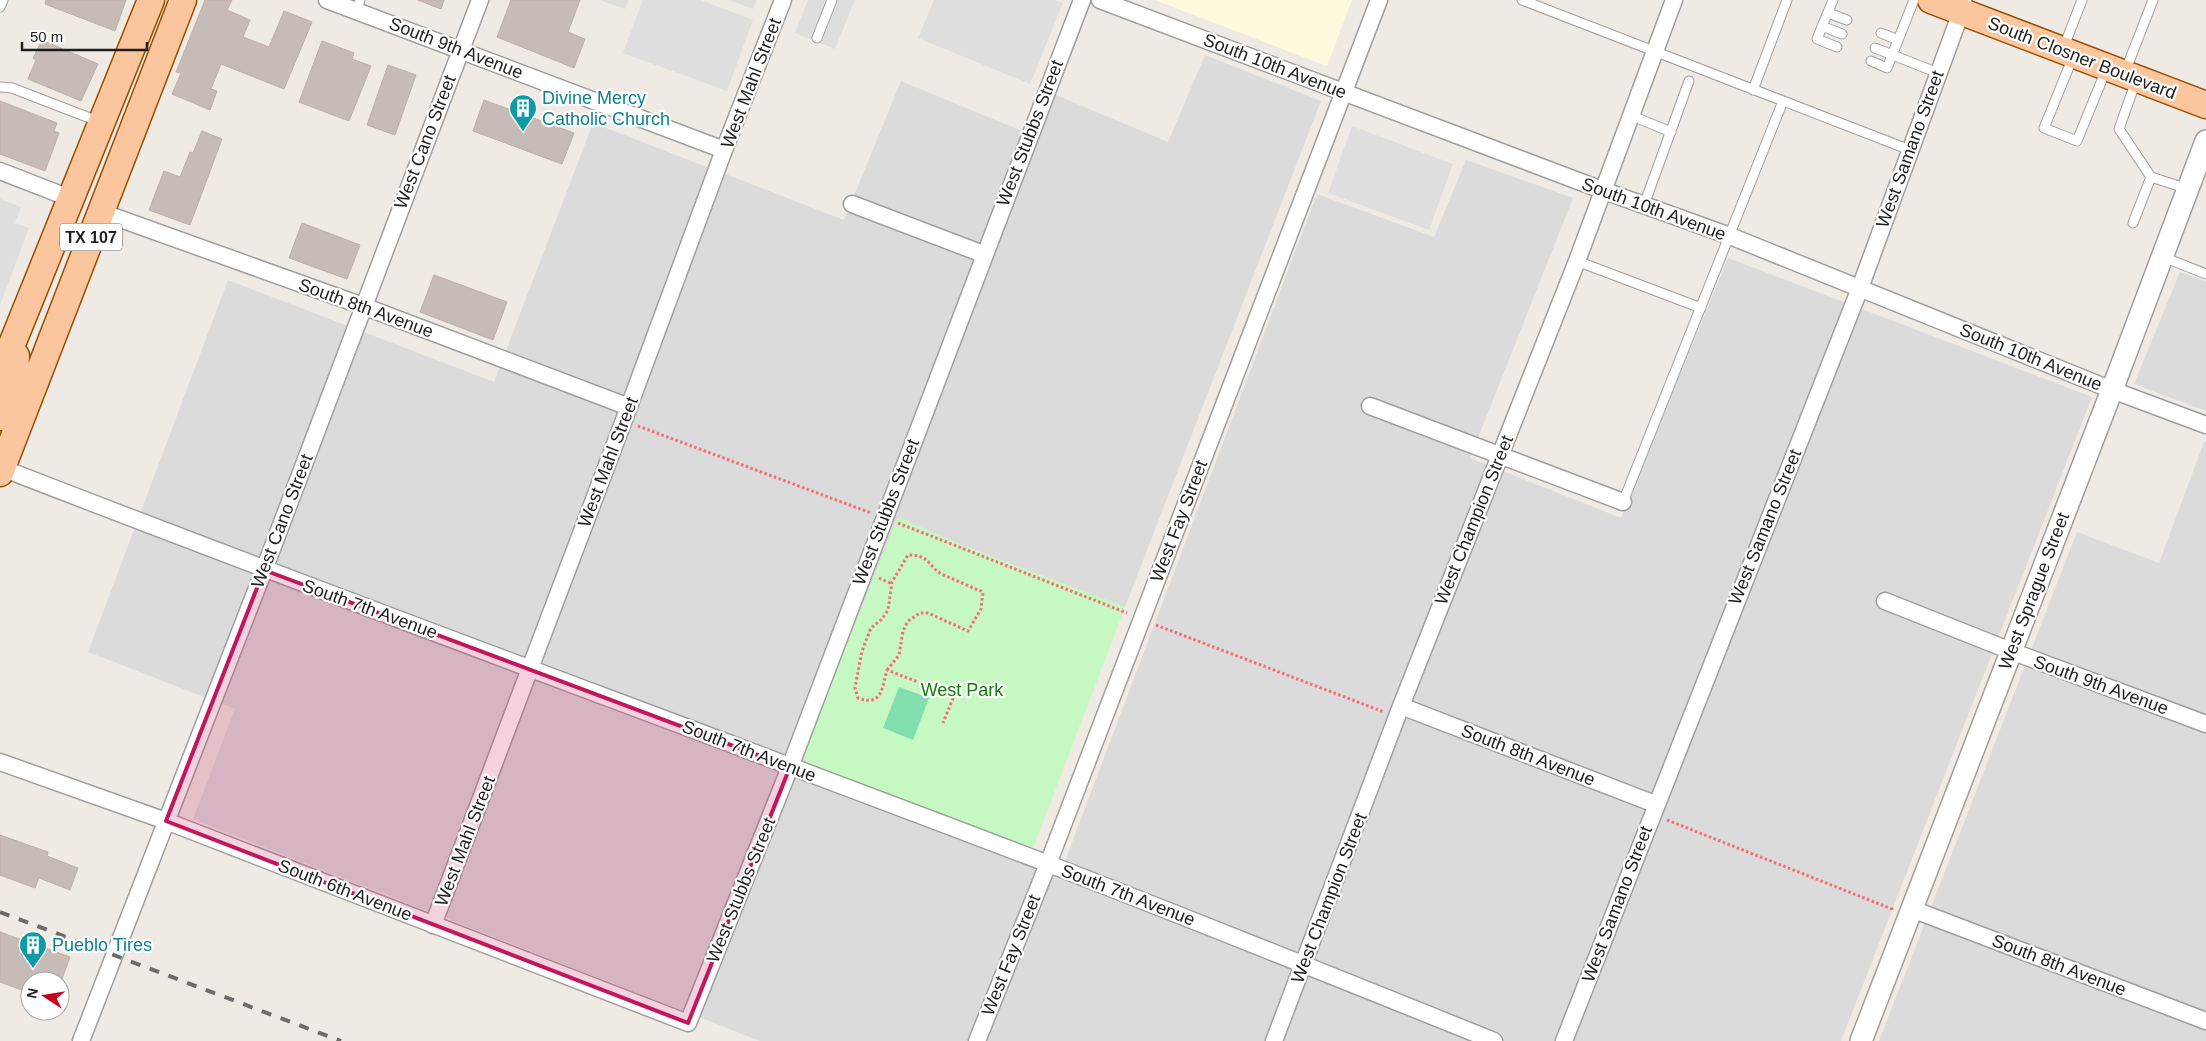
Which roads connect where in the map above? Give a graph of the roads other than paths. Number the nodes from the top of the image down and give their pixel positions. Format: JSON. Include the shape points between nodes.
{"nodes":[{"id":1,"x":3,"y":0,"type":"edge"},
{"id":2,"x":151,"y":0,"type":"edge"},
{"id":3,"x":183,"y":0,"type":"edge"},
{"id":4,"x":328,"y":0,"type":"edge"},
{"id":5,"x":480,"y":0,"type":"edge"},
{"id":6,"x":783,"y":0,"type":"edge"},
{"id":7,"x":832,"y":0,"type":"edge"},
{"id":8,"x":1082,"y":0,"type":"edge"},
{"id":9,"x":1100,"y":0,"type":"edge"},
{"id":10,"x":1379,"y":0,"type":"edge"},
{"id":11,"x":1522,"y":0,"type":"edge"},
{"id":12,"x":1674,"y":0,"type":"edge"},
{"id":13,"x":1787,"y":0,"type":"edge"},
{"id":14,"x":1832,"y":0,"type":"edge"},
{"id":15,"x":1914,"y":0,"type":"edge"},
{"id":16,"x":1931,"y":0,"type":"edge"},
{"id":17,"x":2082,"y":0,"type":"edge"},
{"id":18,"x":2152,"y":0,"type":"edge"},
{"id":19,"x":358,"y":5,"type":"edge"},
{"id":20,"x":1963,"y":6,"type":"edge"},
{"id":21,"x":0,"y":7,"type":"edge"},
{"id":22,"x":1828,"y":12,"type":"junction"},
{"id":23,"x":1847,"y":20,"type":"dead end"},
{"id":24,"x":1777,"y":25,"type":"junction"},
{"id":25,"x":1822,"y":26,"type":"junction"},
{"id":26,"x":1881,"y":33,"type":"dead end"},
{"id":27,"x":1842,"y":34,"type":"dead end"},
{"id":28,"x":1781,"y":35,"type":"dead end"},
{"id":29,"x":817,"y":38,"type":"dead end"},
{"id":30,"x":1898,"y":40,"type":"junction"},
{"id":31,"x":1837,"y":47,"type":"dead end"},
{"id":32,"x":1875,"y":48,"type":"dead end"},
{"id":33,"x":461,"y":50,"type":"junction"},
{"id":34,"x":1655,"y":52,"type":"junction"},
{"id":35,"x":2068,"y":52,"type":"junction"},
{"id":36,"x":1892,"y":54,"type":"junction"},
{"id":37,"x":1774,"y":55,"type":"dead end"},
{"id":38,"x":1764,"y":60,"type":"junction"},
{"id":39,"x":1870,"y":61,"type":"dead end"},
{"id":40,"x":1938,"y":73,"type":"junction"},
{"id":41,"x":2123,"y":74,"type":"junction"},
{"id":42,"x":1689,"y":81,"type":"dead end"},
{"id":43,"x":0,"y":87,"type":"edge"},
{"id":44,"x":1753,"y":90,"type":"junction"},
{"id":45,"x":1344,"y":92,"type":"junction"},
{"id":46,"x":1783,"y":101,"type":"junction"},
{"id":47,"x":2206,"y":105,"type":"edge"},
{"id":48,"x":1630,"y":115,"type":"junction"},
{"id":49,"x":103,"y":123,"type":"junction"},
{"id":50,"x":1671,"y":132,"type":"junction"},
{"id":51,"x":2206,"y":141,"type":"edge"},
{"id":52,"x":724,"y":150,"type":"junction"},
{"id":53,"x":1910,"y":150,"type":"junction"},
{"id":54,"x":0,"y":171,"type":"edge"},
{"id":55,"x":2151,"y":177,"type":"junction"},
{"id":56,"x":2188,"y":189,"type":"junction"},
{"id":57,"x":1602,"y":190,"type":"junction"},
{"id":58,"x":72,"y":200,"type":"junction"},
{"id":59,"x":852,"y":204,"type":"dead end"},
{"id":60,"x":1644,"y":205,"type":"junction"},
{"id":61,"x":101,"y":212,"type":"junction"},
{"id":62,"x":2133,"y":223,"type":"dead end"},
{"id":63,"x":1730,"y":236,"type":"junction"},
{"id":64,"x":984,"y":254,"type":"junction"},
{"id":65,"x":2162,"y":257,"type":"junction"},
{"id":66,"x":1577,"y":261,"type":"junction"},
{"id":67,"x":2206,"y":274,"type":"edge"},
{"id":68,"x":1860,"y":288,"type":"junction"},
{"id":69,"x":363,"y":306,"type":"junction"},
{"id":70,"x":1702,"y":308,"type":"junction"},
{"id":71,"x":16,"y":335,"type":"junction"},
{"id":72,"x":51,"y":341,"type":"junction"},
{"id":73,"x":0,"y":374,"type":"edge"},
{"id":74,"x":2112,"y":390,"type":"junction"},
{"id":75,"x":1370,"y":406,"type":"dead end"},
{"id":76,"x":629,"y":407,"type":"junction"},
{"id":77,"x":0,"y":417,"type":"edge"},
{"id":78,"x":2206,"y":424,"type":"edge"},
{"id":79,"x":1500,"y":454,"type":"junction"},
{"id":80,"x":1,"y":469,"type":"edge"},
{"id":81,"x":1624,"y":502,"type":"joint"},
{"id":82,"x":264,"y":570,"type":"junction"},
{"id":83,"x":1885,"y":601,"type":"dead end"},
{"id":84,"x":2011,"y":651,"type":"junction"},
{"id":85,"x":531,"y":668,"type":"junction"},
{"id":86,"x":1401,"y":706,"type":"junction"},
{"id":87,"x":2206,"y":724,"type":"edge"},
{"id":88,"x":0,"y":762,"type":"edge"},
{"id":89,"x":790,"y":767,"type":"junction"},
{"id":90,"x":1655,"y":804,"type":"junction"},
{"id":91,"x":166,"y":821,"type":"junction"},
{"id":92,"x":1048,"y":864,"type":"junction"},
{"id":93,"x":1902,"y":909,"type":"junction"},
{"id":94,"x":433,"y":924,"type":"junction"},
{"id":95,"x":1304,"y":965,"type":"junction"},
{"id":96,"x":2206,"y":1021,"type":"edge"},
{"id":97,"x":688,"y":1023,"type":"joint"},
{"id":98,"x":81,"y":1041,"type":"edge"},
{"id":99,"x":977,"y":1041,"type":"edge"},
{"id":100,"x":1274,"y":1041,"type":"edge"},
{"id":101,"x":1494,"y":1041,"type":"edge"},
{"id":102,"x":1564,"y":1041,"type":"edge"},
{"id":103,"x":1861,"y":1041,"type":"edge"}],
"edges":[{"from":1,"to":21,"type":"lane"},
{"from":2,"to":49,"type":"main road","number":"TX 107"},
{"from":3,"to":61,"type":"main road","number":"TX 107"},
{"from":4,"to":19,"type":"street","name":"South 9th Avenue"},
{"from":5,"to":33,"type":"street","name":"West Cano Street"},
{"from":6,"to":52,"type":"street","name":"West Mahl Street"},
{"from":7,"to":29,"type":"lane"},
{"from":8,"to":64,"type":"street","name":"West Stubbs Street"},
{"from":9,"to":45,"type":"street","name":"South 10th Avenue"},
{"from":10,"to":45,"type":"street","name":"West Fay Street"},
{"from":11,"to":34,"type":"lane"},
{"from":12,"to":34,"type":"street","name":"West Champion Street"},
{"from":13,"to":24,"type":"lane"},
{"from":14,"to":22,"type":"lane"},
{"from":15,"to":30,"type":"lane"},
{"from":16,"to":20,"type":"main road","name":"South Closner Boulevard"},
{"from":17,"to":35,"type":"lane"},
{"from":18,"to":41,"type":"lane"},
{"from":19,"to":33,"type":"street","name":"South 9th Avenue"},
{"from":20,"to":35,"type":"main road","name":"South Closner Boulevard"},
{"from":20,"to":40,"type":"street","name":"West Samano Street"},
{"from":22,"to":23,"type":"lane"},
{"from":22,"to":25,"type":"lane"},
{"from":24,"to":28,"type":"lane"},
{"from":24,"to":38,"type":"lane"},
{"from":25,"to":27,"type":"lane"},
{"from":25,"to":31,"type":"lane","via":[[1817,39]]},
{"from":26,"to":30,"type":"lane"},
{"from":30,"to":36,"type":"lane"},
{"from":32,"to":36,"type":"lane"},
{"from":33,"to":52,"type":"street","name":"South 9th Avenue"},
{"from":33,"to":69,"type":"street","name":"West Cano Street"},
{"from":34,"to":44,"type":"lane"},
{"from":34,"to":48,"type":"street","name":"West Champion Street"},
{"from":35,"to":41,"type":"main road","name":"South Closner Boulevard"},
{"from":35,"to":41,"type":"lane","via":[[2044,128],[2077,141]]},
{"from":36,"to":39,"type":"lane","via":[[1887,68]]},
{"from":36,"to":40,"type":"lane"},
{"from":37,"to":38,"type":"lane"},
{"from":38,"to":44,"type":"lane"},
{"from":40,"to":53,"type":"street","name":"West Samano Street"},
{"from":41,"to":47,"type":"main road","name":"South Closner Boulevard"},
{"from":41,"to":55,"type":"lane","via":[[2119,129]]},
{"from":42,"to":50,"type":"lane"},
{"from":43,"to":49,"type":"lane","via":[[12,88]]},
{"from":44,"to":46,"type":"lane"},
{"from":45,"to":57,"type":"street","name":"South 10th Avenue"},
{"from":45,"to":92,"type":"street","name":"West Fay Street"},
{"from":46,"to":53,"type":"lane"},
{"from":46,"to":63,"type":"lane"},
{"from":48,"to":50,"type":"lane"},
{"from":48,"to":57,"type":"street","name":"West Champion Street"},
{"from":49,"to":58,"type":"main road","number":"TX 107"},
{"from":50,"to":60,"type":"lane"},
{"from":51,"to":56,"type":"street","name":"West Sprague Street"},
{"from":52,"to":76,"type":"street","name":"West Mahl Street"},
{"from":53,"to":68,"type":"street","name":"West Samano Street"},
{"from":54,"to":58,"type":"street"},
{"from":55,"to":56,"type":"lane"},
{"from":55,"to":62,"type":"lane"},
{"from":56,"to":65,"type":"street","name":"West Sprague Street"},
{"from":57,"to":60,"type":"street","name":"South 10th Avenue"},
{"from":57,"to":66,"type":"street","name":"West Champion Street"},
{"from":58,"to":71,"type":"main road","number":"TX 107"},
{"from":58,"to":72,"type":"main road","via":[[80,206],[82,220],[57,293]]},
{"from":59,"to":64,"type":"street"},
{"from":60,"to":63,"type":"street","name":"South 10th Avenue"},
{"from":61,"to":69,"type":"street","name":"South 8th Avenue"},
{"from":61,"to":72,"type":"main road","number":"TX 107"},
{"from":63,"to":68,"type":"street","name":"South 10th Avenue"},
{"from":63,"to":70,"type":"lane"},
{"from":64,"to":89,"type":"street","name":"West Stubbs Street"},
{"from":65,"to":67,"type":"lane"},
{"from":65,"to":74,"type":"street","name":"West Sprague Street"},
{"from":66,"to":70,"type":"lane"},
{"from":66,"to":79,"type":"street","name":"West Champion Street"},
{"from":68,"to":74,"type":"street","name":"South 10th Avenue"},
{"from":68,"to":90,"type":"street","name":"West Samano Street"},
{"from":69,"to":76,"type":"street","name":"South 8th Avenue"},
{"from":69,"to":82,"type":"street","name":"West Cano Street"},
{"from":70,"to":81,"type":"lane"},
{"from":71,"to":73,"type":"main road","number":"TX 107"},
{"from":71,"to":77,"type":"main road","via":[[15,373]]},
{"from":72,"to":80,"type":"main road","number":"TX 107"},
{"from":74,"to":78,"type":"street","name":"South 10th Avenue"},
{"from":74,"to":84,"type":"street","name":"West Sprague Street"},
{"from":75,"to":79,"type":"street"},
{"from":76,"to":85,"type":"street","name":"West Mahl Street"},
{"from":79,"to":81,"type":"street"},
{"from":79,"to":86,"type":"street","name":"West Champion Street"},
{"from":80,"to":82,"type":"street","name":"South 7th Avenue"},
{"from":82,"to":85,"type":"street","name":"South 7th Avenue"},
{"from":82,"to":91,"type":"street","name":"West Cano Street"},
{"from":83,"to":84,"type":"street","name":"South 9th Avenue"},
{"from":84,"to":87,"type":"street","name":"South 9th Avenue"},
{"from":84,"to":93,"type":"street","name":"West Sprague Street"},
{"from":85,"to":89,"type":"street","name":"South 7th Avenue"},
{"from":85,"to":94,"type":"street","name":"West Mahl Street"},
{"from":86,"to":90,"type":"street","name":"South 8th Avenue"},
{"from":86,"to":95,"type":"street","name":"West Champion Street"},
{"from":88,"to":91,"type":"street","name":"South 6th Avenue"},
{"from":89,"to":92,"type":"street","name":"South 7th Avenue"},
{"from":89,"to":97,"type":"street","name":"West Stubbs Street"},
{"from":90,"to":102,"type":"street","name":"West Samano Street"},
{"from":91,"to":94,"type":"street","name":"South 6th Avenue"},
{"from":91,"to":98,"type":"street","name":"West Cano Street"},
{"from":92,"to":95,"type":"street","name":"South 7th Avenue"},
{"from":92,"to":99,"type":"street","name":"West Fay Street"},
{"from":93,"to":96,"type":"street","name":"South 8th Avenue"},
{"from":93,"to":103,"type":"street","name":"West Sprague Street"},
{"from":94,"to":97,"type":"street","name":"South 6th Avenue"},
{"from":95,"to":100,"type":"street","name":"West Champion Street"},
{"from":95,"to":101,"type":"street","name":"South 7th Avenue"}]}
